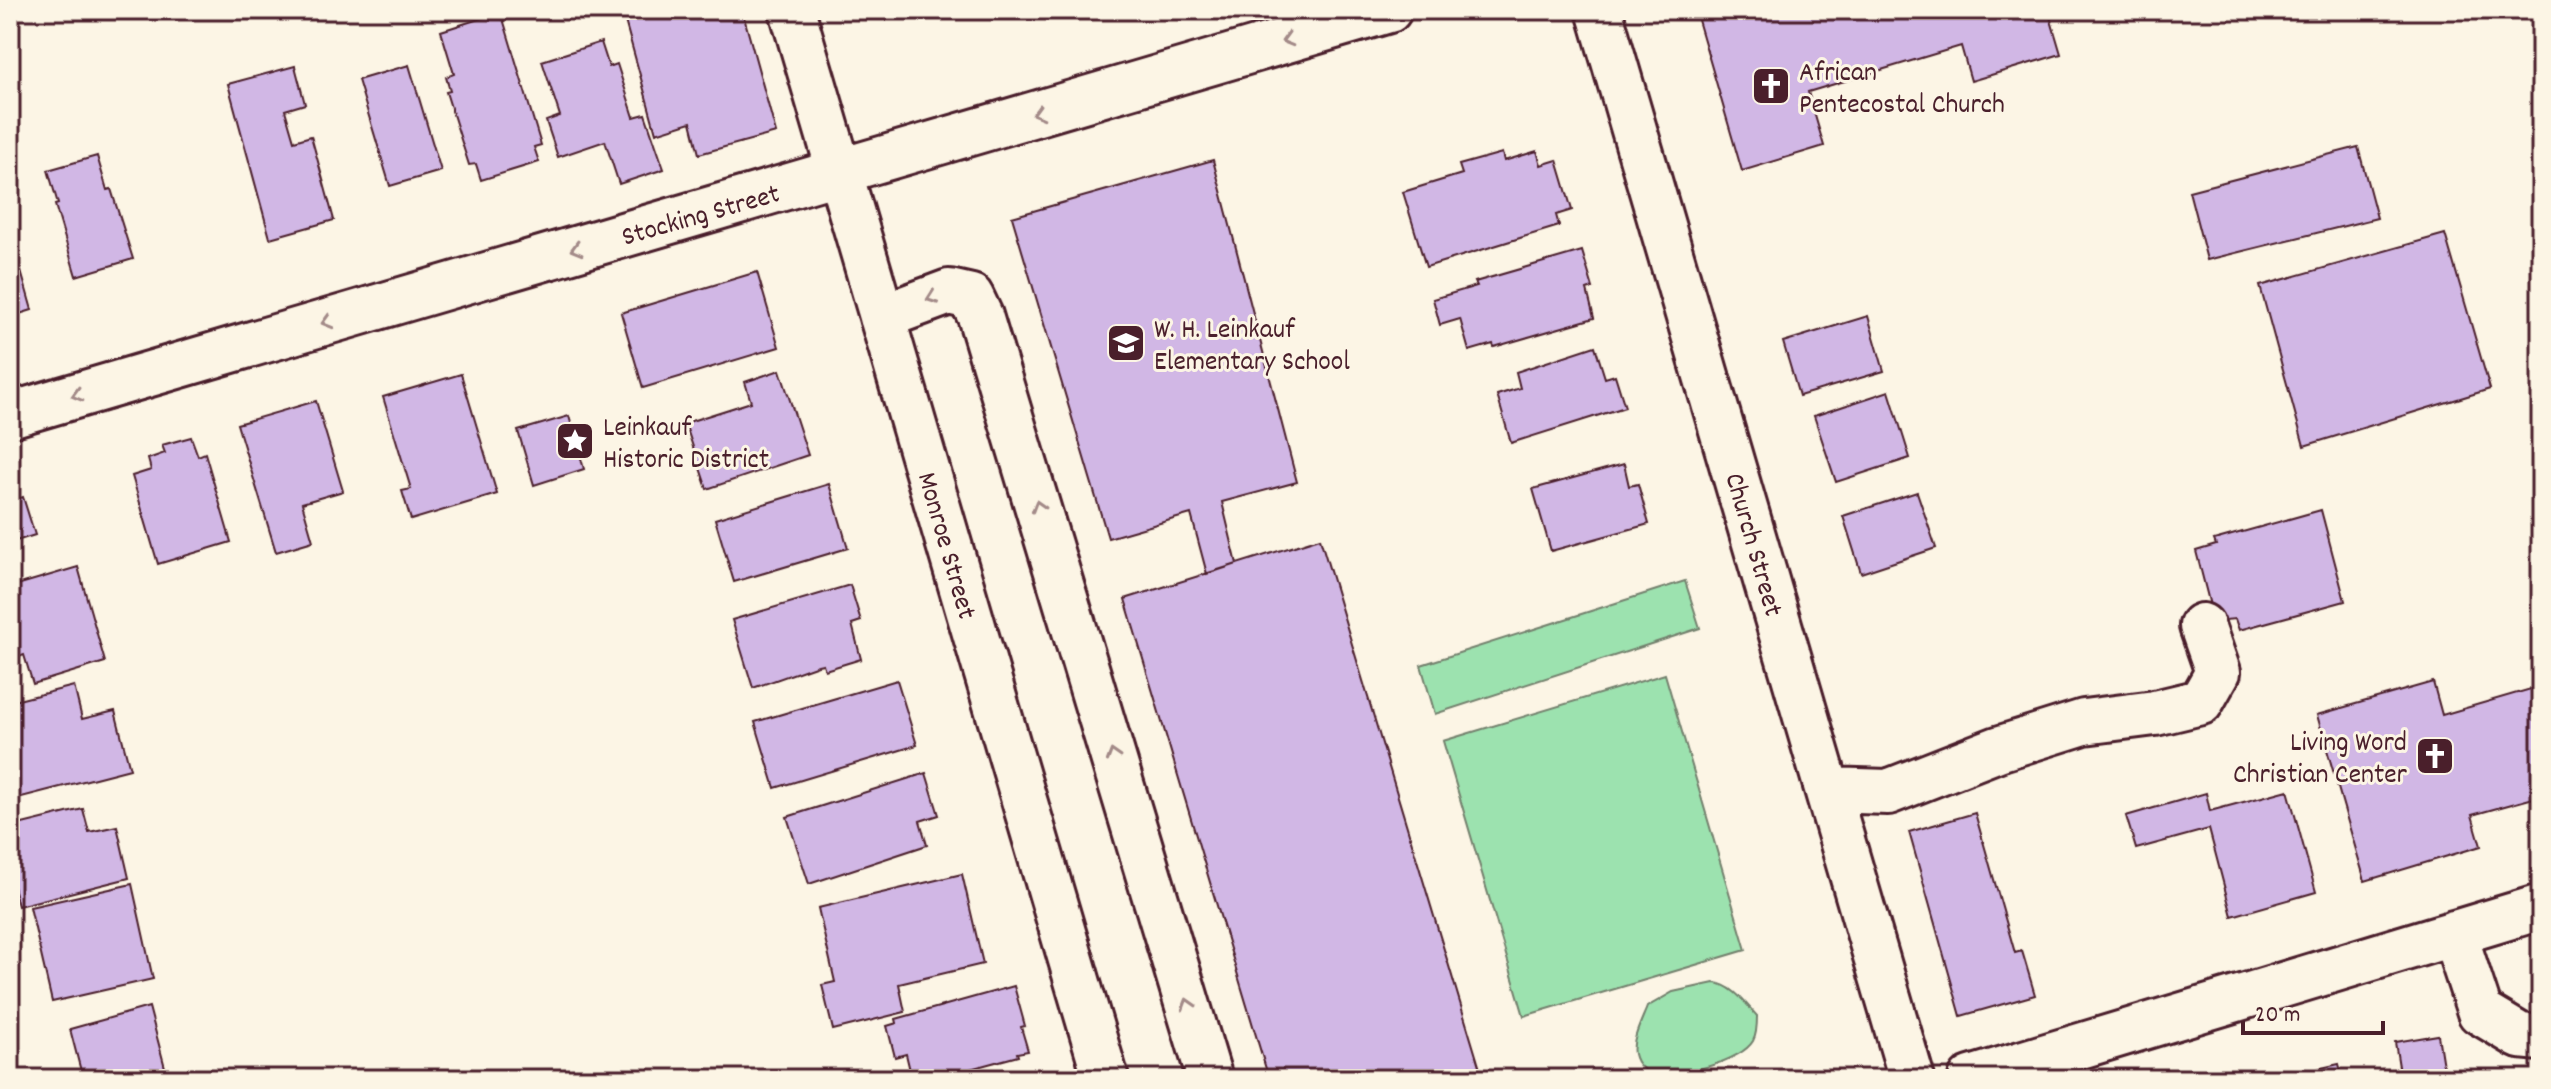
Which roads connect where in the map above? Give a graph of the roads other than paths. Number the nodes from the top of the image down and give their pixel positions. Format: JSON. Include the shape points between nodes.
{"nodes":[{"id":1,"x":792,"y":10,"type":"edge"},
{"id":2,"x":1389,"y":10,"type":"edge"},
{"id":3,"x":1599,"y":10,"type":"edge"},
{"id":4,"x":839,"y":172,"type":"junction"},
{"id":5,"x":882,"y":317,"type":"junction"},
{"id":6,"x":10,"y":415,"type":"edge"},
{"id":7,"x":2202,"y":626,"type":"dead end"},
{"id":8,"x":1828,"y":790,"type":"junction"},
{"id":9,"x":2541,"y":907,"type":"edge"},
{"id":10,"x":2454,"y":933,"type":"junction"},
{"id":11,"x":2541,"y":1038,"type":"edge"},
{"id":12,"x":1106,"y":1079,"type":"edge"},
{"id":13,"x":1210,"y":1079,"type":"edge"},
{"id":14,"x":1912,"y":1079,"type":"edge"},
{"id":15,"x":1971,"y":1079,"type":"edge"}],
"edges":[{"from":1,"to":4,"type":"street","name":"Monroe Street"},
{"from":2,"to":4,"type":"street","name":"Stocking Street","one_way":true},
{"from":3,"to":8,"type":"street","name":"Church Street"},
{"from":4,"to":5,"type":"street","name":"Monroe Street"},
{"from":4,"to":6,"type":"street","name":"Stocking Street","one_way":true},
{"from":5,"to":12,"type":"street","name":"Monroe Street"},
{"from":13,"to":5,"type":"street","one_way":true,"via":[[980,316],[971,297],[949,292]]},
{"from":7,"to":8,"type":"street","via":[[2218,672],[2201,702],[2084,722],[1888,792]]},
{"from":8,"to":14,"type":"street","name":"Church Street"},
{"from":9,"to":10,"type":"street"},
{"from":10,"to":11,"type":"street","via":[[2480,1012],[2520,1036]]},
{"from":10,"to":15,"type":"street"}]}
